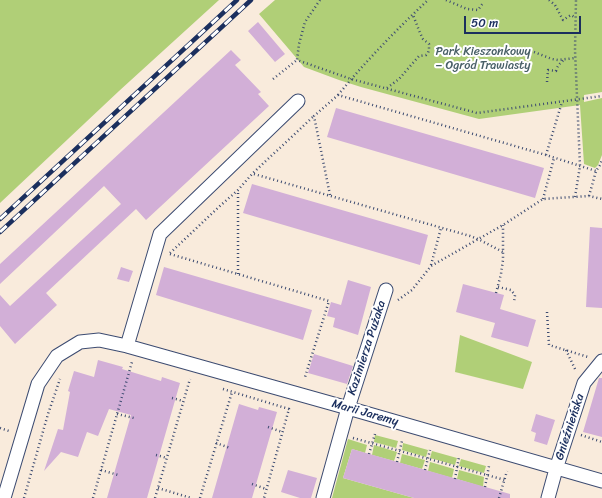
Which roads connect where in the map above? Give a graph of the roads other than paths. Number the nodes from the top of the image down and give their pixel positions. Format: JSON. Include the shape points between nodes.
{"nodes":[{"id":1,"x":298,"y":101,"type":"dead end"},
{"id":2,"x":386,"y":290,"type":"dead end"},
{"id":3,"x":131,"y":347,"type":"junction"},
{"id":4,"x":598,"y":360,"type":"edge"},
{"id":5,"x":348,"y":408,"type":"junction"},
{"id":6,"x":556,"y":469,"type":"junction"},
{"id":7,"x":602,"y":482,"type":"edge"},
{"id":8,"x":4,"y":498,"type":"edge"},
{"id":9,"x":323,"y":498,"type":"edge"},
{"id":10,"x":548,"y":498,"type":"edge"}],
"edges":[{"from":1,"to":3,"type":"street","via":[[160,234]]},
{"from":2,"to":5,"type":"street","name":"Kazimierza Pużaka"},
{"from":3,"to":5,"type":"street","name":"Marii Jaremy"},
{"from":3,"to":8,"type":"street","name":"Marii Jaremy","via":[[99,340],[80,342],[57,356],[38,384]]},
{"from":4,"to":6,"type":"street","name":"Gnieźnieńska","via":[[584,383]]},
{"from":5,"to":6,"type":"street","name":"Marii Jaremy"},
{"from":5,"to":9,"type":"street","name":"Kazimierza Pużaka"},
{"from":6,"to":7,"type":"street","name":"Marii Jaremy"},
{"from":6,"to":10,"type":"street","name":"Gnieźnieńska"}]}
